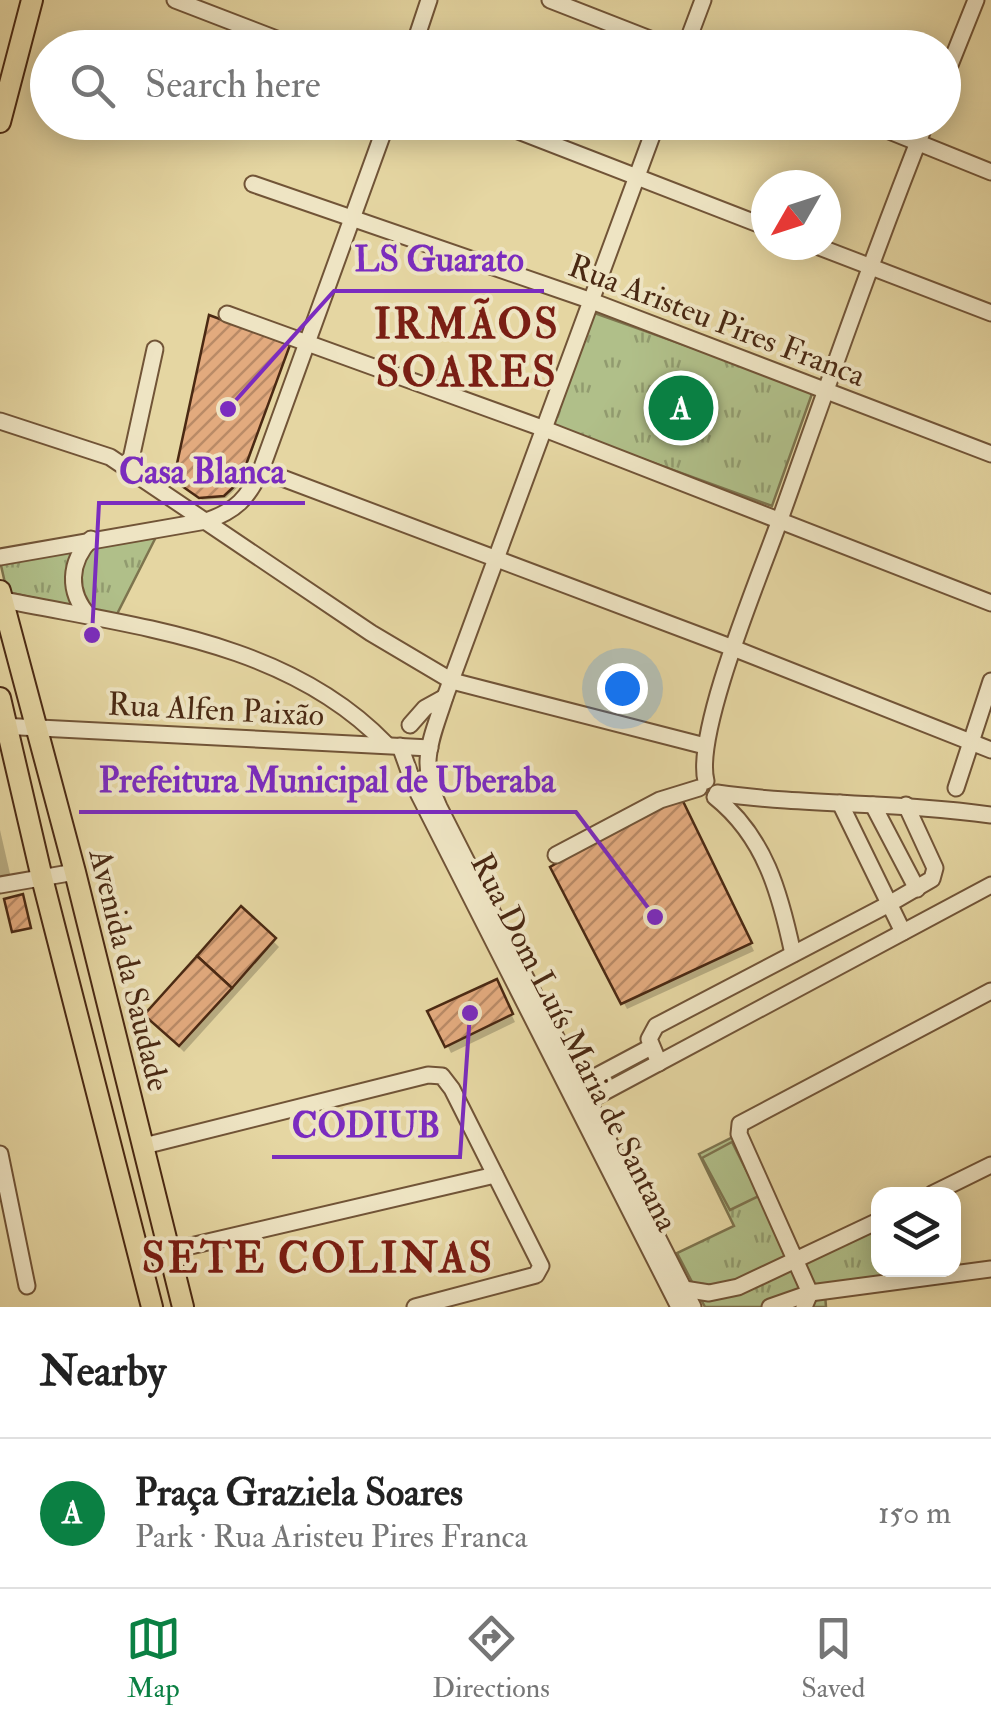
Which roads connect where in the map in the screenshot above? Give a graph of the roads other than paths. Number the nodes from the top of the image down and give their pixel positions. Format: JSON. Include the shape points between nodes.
{"nodes":[{"id":1,"x":32,"y":0,"type":"edge"},
{"id":2,"x":175,"y":0,"type":"edge"},
{"id":3,"x":429,"y":0,"type":"edge"},
{"id":4,"x":550,"y":0,"type":"edge"},
{"id":5,"x":703,"y":0,"type":"edge"},
{"id":6,"x":976,"y":0,"type":"edge"},
{"id":7,"x":253,"y":30,"type":"edge"},
{"id":8,"x":419,"y":30,"type":"edge"},
{"id":9,"x":627,"y":30,"type":"edge"},
{"id":10,"x":692,"y":30,"type":"edge"},
{"id":11,"x":961,"y":38,"type":"edge"},
{"id":12,"x":0,"y":122,"type":"edge"},
{"id":13,"x":381,"y":140,"type":"edge"},
{"id":14,"x":540,"y":140,"type":"edge"},
{"id":15,"x":650,"y":140,"type":"edge"},
{"id":16,"x":913,"y":140,"type":"edge"},
{"id":17,"x":918,"y":142,"type":"junction"},
{"id":18,"x":991,"y":172,"type":"edge"},
{"id":19,"x":636,"y":178,"type":"junction"},
{"id":20,"x":253,"y":184,"type":"dead end"},
{"id":21,"x":353,"y":218,"type":"junction"},
{"id":22,"x":751,"y":221,"type":"edge"},
{"id":23,"x":841,"y":255,"type":"edge"},
{"id":24,"x":870,"y":266,"type":"junction"},
{"id":25,"x":589,"y":300,"type":"junction"},
{"id":26,"x":991,"y":313,"type":"edge"},
{"id":27,"x":227,"y":314,"type":"dead end"},
{"id":28,"x":308,"y":343,"type":"junction"},
{"id":29,"x":154,"y":350,"type":"dead end"},
{"id":30,"x":824,"y":389,"type":"junction"},
{"id":31,"x":0,"y":421,"type":"edge"},
{"id":32,"x":542,"y":428,"type":"junction"},
{"id":33,"x":991,"y":454,"type":"edge"},
{"id":34,"x":129,"y":468,"type":"junction"},
{"id":35,"x":261,"y":470,"type":"junction"},
{"id":36,"x":206,"y":520,"type":"junction"},
{"id":37,"x":779,"y":522,"type":"junction"},
{"id":38,"x":91,"y":539,"type":"junction"},
{"id":39,"x":0,"y":558,"type":"edge"},
{"id":40,"x":498,"y":559,"type":"junction"},
{"id":41,"x":1,"y":596,"type":"edge"},
{"id":42,"x":991,"y":603,"type":"edge"},
{"id":43,"x":89,"y":616,"type":"junction"},
{"id":44,"x":733,"y":648,"type":"junction"},
{"id":45,"x":452,"y":681,"type":"junction"},
{"id":46,"x":991,"y":681,"type":"edge"},
{"id":47,"x":445,"y":697,"type":"junction"},
{"id":48,"x":0,"y":698,"type":"edge"},
{"id":49,"x":410,"y":725,"type":"dead end"},
{"id":50,"x":4,"y":726,"type":"edge"},
{"id":51,"x":37,"y":728,"type":"junction"},
{"id":52,"x":970,"y":742,"type":"junction"},
{"id":53,"x":393,"y":745,"type":"junction"},
{"id":54,"x":706,"y":746,"type":"junction"},
{"id":55,"x":430,"y":748,"type":"junction"},
{"id":56,"x":991,"y":750,"type":"edge"},
{"id":57,"x":956,"y":788,"type":"dead end"},
{"id":58,"x":709,"y":790,"type":"junction"},
{"id":59,"x":840,"y":803,"type":"junction"},
{"id":60,"x":872,"y":805,"type":"junction"},
{"id":61,"x":906,"y":806,"type":"junction"},
{"id":62,"x":991,"y":816,"type":"edge"},
{"id":63,"x":556,"y":855,"type":"dead end"},
{"id":64,"x":75,"y":872,"type":"junction"},
{"id":65,"x":42,"y":878,"type":"junction"},
{"id":66,"x":0,"y":885,"type":"edge"},
{"id":67,"x":991,"y":885,"type":"edge"},
{"id":68,"x":917,"y":889,"type":"junction"},
{"id":69,"x":889,"y":904,"type":"junction"},
{"id":70,"x":903,"y":932,"type":"junction"},
{"id":71,"x":794,"y":954,"type":"junction"},
{"id":72,"x":991,"y":991,"type":"edge"},
{"id":73,"x":651,"y":1047,"type":"junction"},
{"id":74,"x":659,"y":1063,"type":"junction"},
{"id":75,"x":575,"y":1088,"type":"junction"},
{"id":76,"x":583,"y":1103,"type":"junction"},
{"id":77,"x":144,"y":1146,"type":"junction"},
{"id":78,"x":0,"y":1154,"type":"edge"},
{"id":79,"x":991,"y":1166,"type":"edge"},
{"id":80,"x":495,"y":1175,"type":"junction"},
{"id":81,"x":947,"y":1187,"type":"edge"},
{"id":82,"x":871,"y":1224,"type":"edge"},
{"id":83,"x":169,"y":1251,"type":"junction"},
{"id":84,"x":798,"y":1261,"type":"junction"},
{"id":85,"x":991,"y":1269,"type":"edge"},
{"id":86,"x":27,"y":1286,"type":"dead end"},
{"id":87,"x":684,"y":1289,"type":"junction"},
{"id":88,"x":807,"y":1300,"type":"edge"},
{"id":89,"x":435,"y":1304,"type":"edge"},
{"id":90,"x":152,"y":1307,"type":"edge"},
{"id":91,"x":183,"y":1307,"type":"edge"},
{"id":92,"x":415,"y":1307,"type":"edge"},
{"id":93,"x":679,"y":1307,"type":"edge"},
{"id":94,"x":693,"y":1307,"type":"edge"},
{"id":95,"x":770,"y":1307,"type":"edge"}],
"edges":[{"from":1,"to":12,"type":"main road"},
{"from":2,"to":7,"type":"street"},
{"from":3,"to":8,"type":"street"},
{"from":4,"to":9,"type":"street"},
{"from":5,"to":10,"type":"street"},
{"from":6,"to":11,"type":"street"},
{"from":13,"to":21,"type":"street"},
{"from":14,"to":19,"type":"street"},
{"from":15,"to":19,"type":"street"},
{"from":16,"to":17,"type":"street"},
{"from":17,"to":18,"type":"street"},
{"from":17,"to":24,"type":"street"},
{"from":19,"to":22,"type":"street"},
{"from":19,"to":25,"type":"street"},
{"from":20,"to":21,"type":"street","name":"Rua Aristeu Pires Franca"},
{"from":21,"to":25,"type":"street","name":"Rua Aristeu Pires Franca"},
{"from":21,"to":28,"type":"street"},
{"from":23,"to":24,"type":"street"},
{"from":24,"to":26,"type":"street"},
{"from":24,"to":30,"type":"street"},
{"from":25,"to":30,"type":"street","name":"Rua Aristeu Pires Franca"},
{"from":25,"to":32,"type":"street"},
{"from":27,"to":28,"type":"street"},
{"from":28,"to":32,"type":"street"},
{"from":28,"to":35,"type":"street"},
{"from":29,"to":34,"type":"street"},
{"from":30,"to":33,"type":"street","name":"Rua Aristeu Pires Franca"},
{"from":30,"to":37,"type":"street"},
{"from":31,"to":34,"type":"street"},
{"from":32,"to":37,"type":"street"},
{"from":32,"to":40,"type":"street"},
{"from":34,"to":36,"type":"street"},
{"from":35,"to":36,"type":"street","via":[[246,500]]},
{"from":35,"to":40,"type":"street"},
{"from":36,"to":38,"type":"street"},
{"from":36,"to":45,"type":"street"},
{"from":37,"to":42,"type":"street"},
{"from":37,"to":44,"type":"street"},
{"from":38,"to":39,"type":"street"},
{"from":38,"to":43,"type":"street","via":[[78,556],[73,583]]},
{"from":40,"to":44,"type":"street"},
{"from":40,"to":45,"type":"street"},
{"from":41,"to":43,"type":"street"},
{"from":41,"to":51,"type":"main road","name":"Avenida da Saudade"},
{"from":43,"to":53,"type":"street","via":[[248,654],[343,706]]},
{"from":44,"to":52,"type":"street"},
{"from":44,"to":54,"type":"street"},
{"from":45,"to":47,"type":"street"},
{"from":45,"to":54,"type":"street"},
{"from":46,"to":52,"type":"street"},
{"from":47,"to":49,"type":"street"},
{"from":47,"to":55,"type":"street"},
{"from":48,"to":50,"type":"main road","name":"Avenida da Saudade"},
{"from":50,"to":51,"type":"street","name":"Rua Alfen Paixão"},
{"from":50,"to":65,"type":"main road","name":"Avenida da Saudade"},
{"from":51,"to":53,"type":"street","name":"Rua Alfen Paixão"},
{"from":51,"to":64,"type":"main road","name":"Avenida da Saudade"},
{"from":52,"to":56,"type":"street"},
{"from":52,"to":57,"type":"street"},
{"from":53,"to":55,"type":"street","name":"Rua Alfen Paixão"},
{"from":53,"to":75,"type":"street","name":"Rua Dom Luís Maria de Santana"},
{"from":54,"to":58,"type":"street"},
{"from":55,"to":75,"type":"street","name":"Rua Dom Luís Maria de Santana","via":[[432,791]]},
{"from":58,"to":59,"type":"street"},
{"from":58,"to":63,"type":"street","via":[[660,800]]},
{"from":58,"to":71,"type":"street","via":[[762,851]]},
{"from":59,"to":60,"type":"street"},
{"from":59,"to":69,"type":"street"},
{"from":60,"to":61,"type":"street"},
{"from":60,"to":68,"type":"street"},
{"from":61,"to":62,"type":"street"},
{"from":61,"to":68,"type":"street","via":[[935,868]]},
{"from":64,"to":65,"type":"street"},
{"from":64,"to":77,"type":"main road","name":"Avenida da Saudade"},
{"from":65,"to":66,"type":"street"},
{"from":65,"to":90,"type":"main road","name":"Avenida da Saudade"},
{"from":67,"to":70,"type":"street"},
{"from":68,"to":69,"type":"street"},
{"from":69,"to":70,"type":"street"},
{"from":69,"to":71,"type":"street"},
{"from":70,"to":74,"type":"street"},
{"from":71,"to":73,"type":"street","via":[[656,1026]]},
{"from":72,"to":84,"type":"street","via":[[742,1120],[738,1127]]},
{"from":73,"to":74,"type":"street"},
{"from":73,"to":75,"type":"street"},
{"from":74,"to":76,"type":"street"},
{"from":75,"to":76,"type":"street","name":"Rua Dom Luís Maria de Santana"},
{"from":76,"to":87,"type":"street","name":"Rua Dom Luís Maria de Santana"},
{"from":76,"to":93,"type":"street","name":"Rua Dom Luís Maria de Santana"},
{"from":77,"to":80,"type":"street","via":[[428,1074],[442,1076],[452,1089]]},
{"from":77,"to":83,"type":"main road","name":"Avenida da Saudade"},
{"from":78,"to":86,"type":"street"},
{"from":79,"to":81,"type":"street"},
{"from":80,"to":83,"type":"street"},
{"from":80,"to":89,"type":"street","via":[[541,1270]]},
{"from":82,"to":84,"type":"street"},
{"from":83,"to":91,"type":"main road","name":"Avenida da Saudade"},
{"from":84,"to":87,"type":"street","via":[[724,1292]]},
{"from":84,"to":88,"type":"street"},
{"from":85,"to":88,"type":"street"},
{"from":87,"to":94,"type":"street","name":"Rua Dom Luís Maria de Santana"},
{"from":88,"to":95,"type":"street"},
{"from":89,"to":92,"type":"street"}]}
